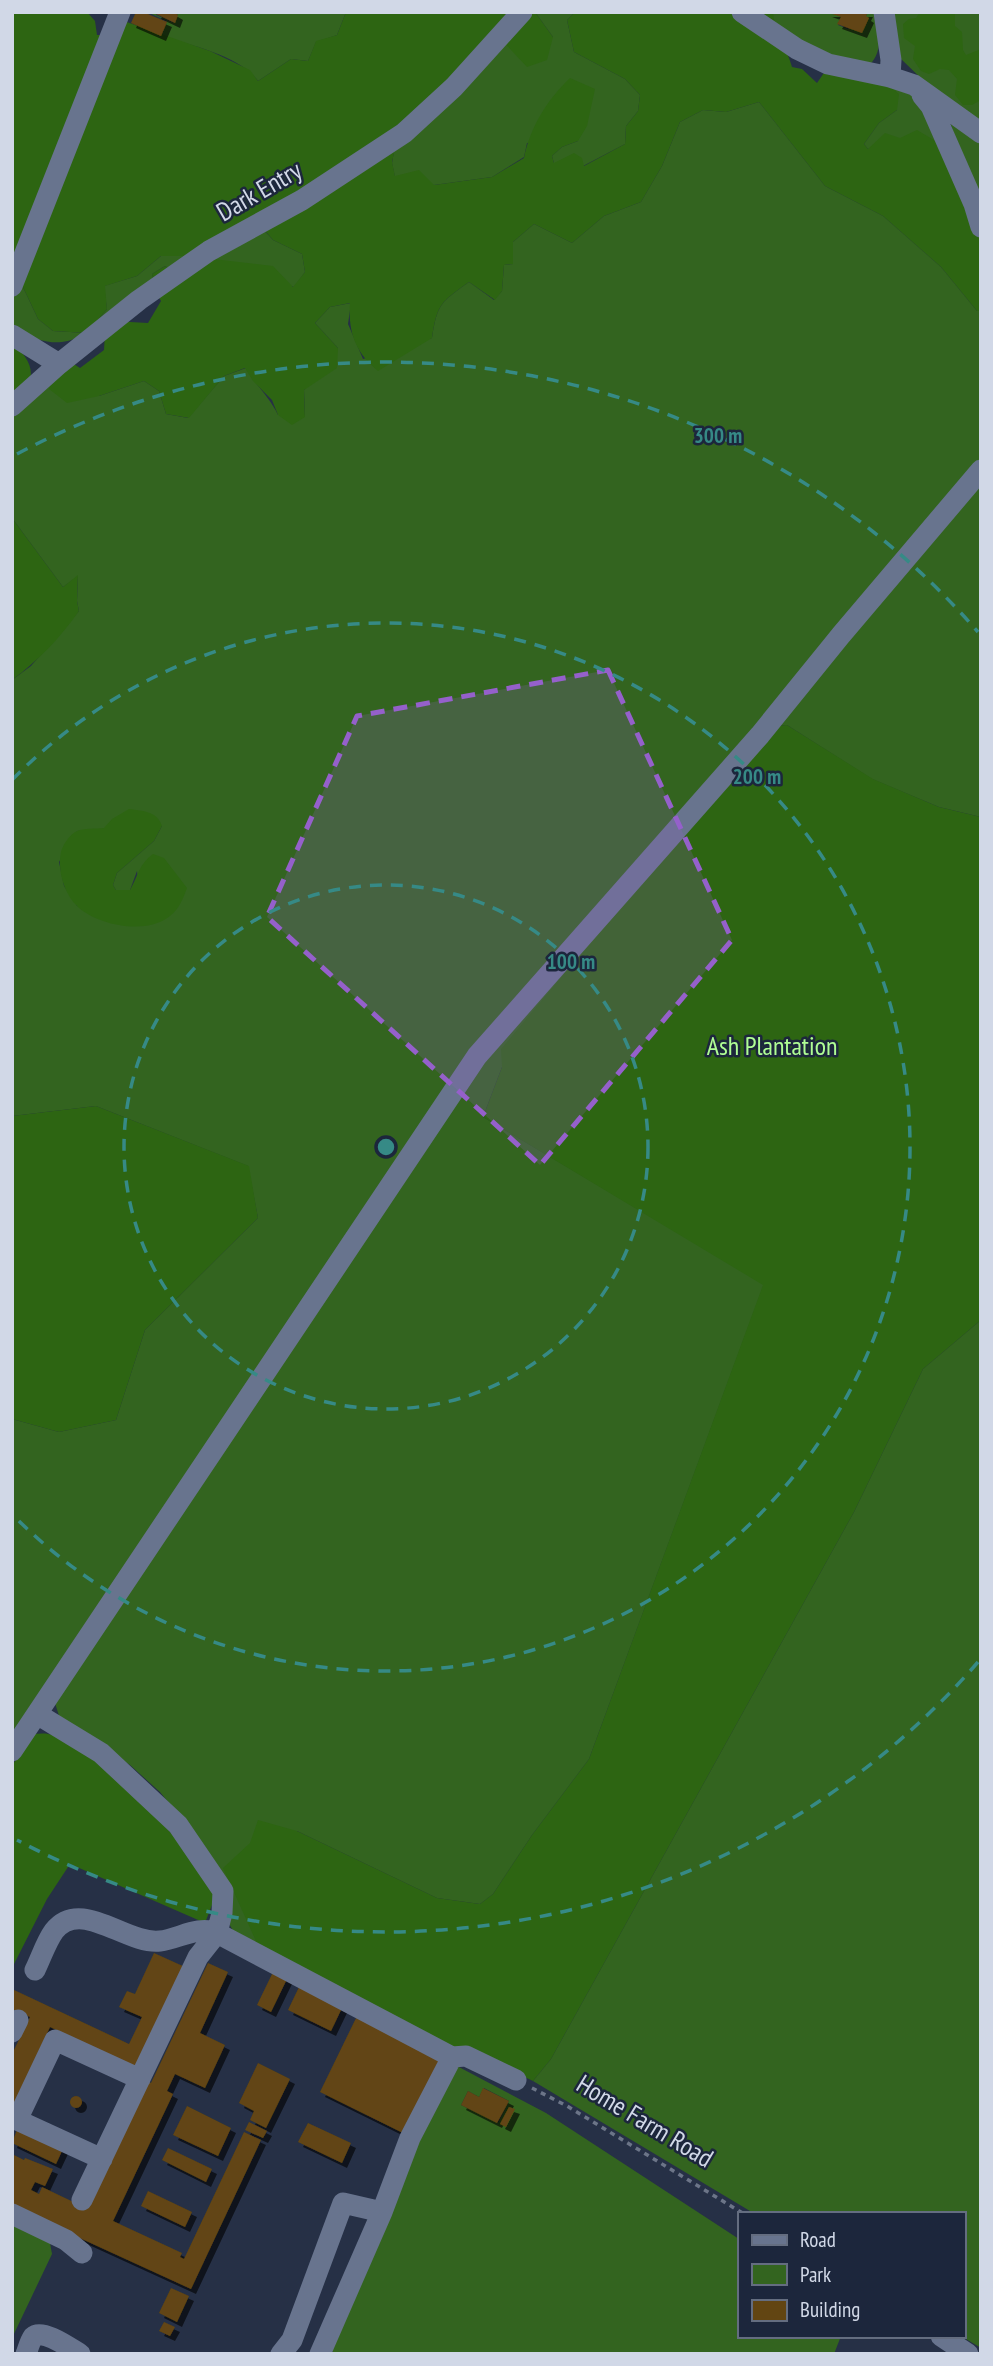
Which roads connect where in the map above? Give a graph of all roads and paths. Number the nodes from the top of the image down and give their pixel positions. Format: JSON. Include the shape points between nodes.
{"nodes":[{"id":1,"x":120,"y":12,"type":"edge"},
{"id":2,"x":522,"y":12,"type":"edge"},
{"id":3,"x":742,"y":12,"type":"edge"},
{"id":4,"x":884,"y":12,"type":"edge"},
{"id":5,"x":890,"y":77,"type":"junction"},
{"id":6,"x":914,"y":85,"type":"junction"},
{"id":7,"x":981,"y":133,"type":"edge"},
{"id":8,"x":981,"y":227,"type":"edge"},
{"id":9,"x":12,"y":286,"type":"edge"},
{"id":10,"x":12,"y":335,"type":"edge"},
{"id":11,"x":59,"y":363,"type":"junction"},
{"id":12,"x":12,"y":406,"type":"edge"},
{"id":13,"x":981,"y":470,"type":"edge"},
{"id":14,"x":37,"y":1714,"type":"junction"},
{"id":15,"x":12,"y":1751,"type":"edge"},
{"id":16,"x":217,"y":1933,"type":"junction"},
{"id":17,"x":35,"y":1970,"type":"dead end"},
{"id":18,"x":452,"y":2057,"type":"junction"},
{"id":19,"x":140,"y":2079,"type":"junction"},
{"id":20,"x":516,"y":2080,"type":"joint"},
{"id":21,"x":102,"y":2159,"type":"junction"},
{"id":22,"x":82,"y":2200,"type":"dead end"},
{"id":23,"x":382,"y":2212,"type":"junction"},
{"id":24,"x":741,"y":2212,"type":"edge"},
{"id":25,"x":12,"y":2214,"type":"edge"},
{"id":26,"x":82,"y":2253,"type":"dead end"},
{"id":27,"x":944,"y":2338,"type":"edge"},
{"id":28,"x":26,"y":2354,"type":"edge"},
{"id":29,"x":80,"y":2354,"type":"edge"},
{"id":30,"x":281,"y":2354,"type":"edge"},
{"id":31,"x":320,"y":2354,"type":"edge"},
{"id":32,"x":968,"y":2354,"type":"edge"}],
"edges":[{"from":1,"to":9,"type":"street"},
{"from":2,"to":11,"type":"street","name":"Dark Entry","via":[[404,133],[302,200],[209,251]]},
{"from":3,"to":5,"type":"street","via":[[828,64]]},
{"from":4,"to":5,"type":"street"},
{"from":5,"to":6,"type":"street"},
{"from":6,"to":7,"type":"street"},
{"from":6,"to":8,"type":"street","via":[[931,106]]},
{"from":10,"to":11,"type":"street"},
{"from":11,"to":12,"type":"street","name":"Dark Entry"},
{"from":13,"to":14,"type":"street","via":[[760,735],[477,1056]]},
{"from":14,"to":15,"type":"street"},
{"from":14,"to":16,"type":"street","via":[[101,1753],[177,1825],[223,1891]]},
{"from":16,"to":17,"type":"street","via":[[208,1929],[143,1941],[92,1919],[77,1918],[53,1932]]},
{"from":16,"to":18,"type":"street"},
{"from":16,"to":19,"type":"street","via":[[198,1957]]},
{"from":18,"to":20,"type":"street","via":[[466,2056]]},
{"from":18,"to":23,"type":"street","via":[[410,2138]]},
{"from":19,"to":21,"type":"street"},
{"from":19,"to":21,"type":"street","via":[[55,2040],[17,2120]]},
{"from":20,"to":24,"type":"path","name":"Home Farm Road"},
{"from":21,"to":22,"type":"street"},
{"from":23,"to":30,"type":"street","via":[[343,2203],[292,2340]]},
{"from":23,"to":31,"type":"street"},
{"from":25,"to":26,"type":"street","via":[[66,2240]]},
{"from":27,"to":32,"type":"street"},
{"from":28,"to":29,"type":"street","via":[[36,2334]]}]}
